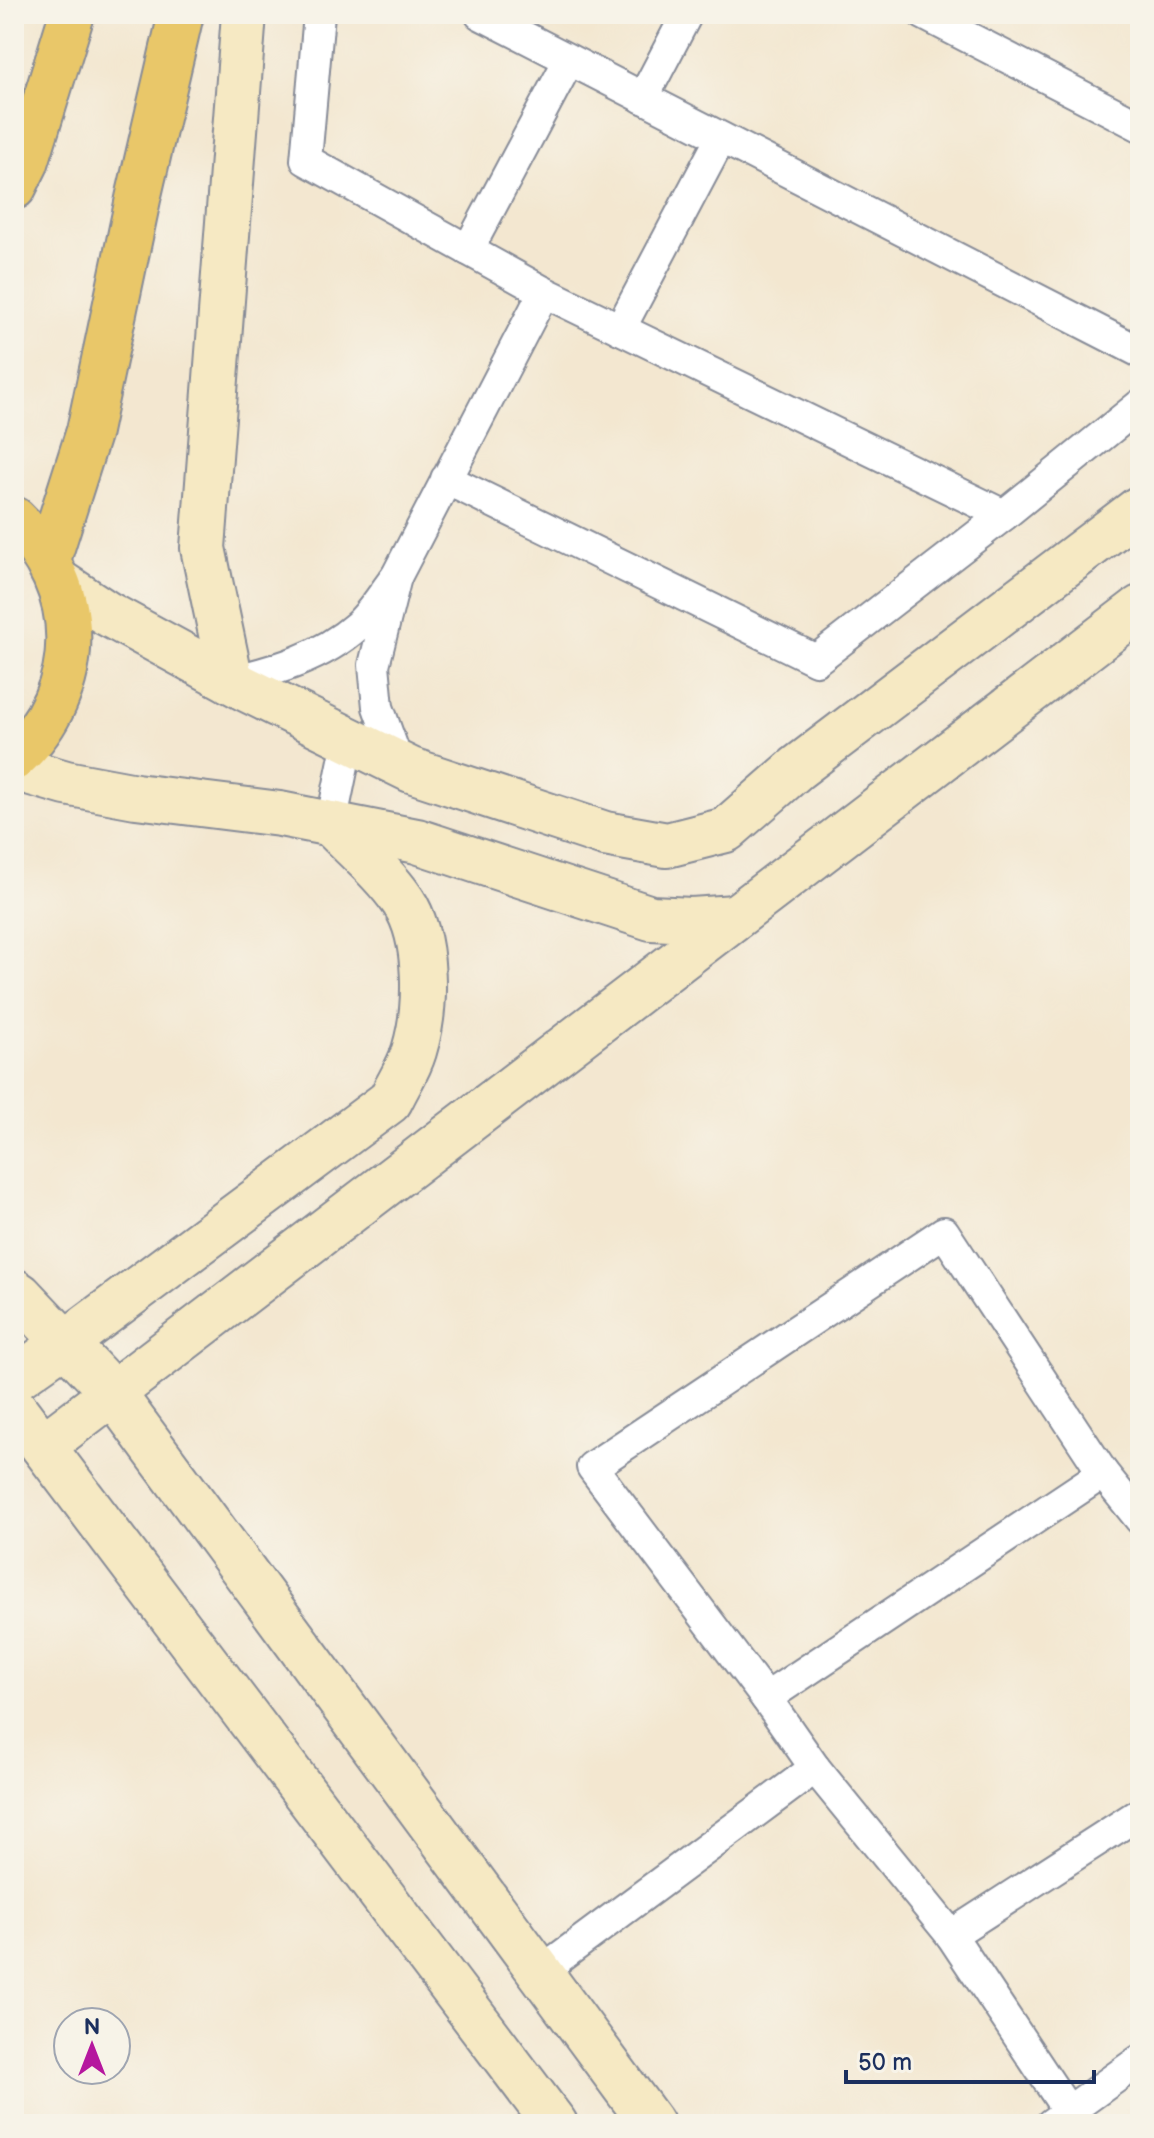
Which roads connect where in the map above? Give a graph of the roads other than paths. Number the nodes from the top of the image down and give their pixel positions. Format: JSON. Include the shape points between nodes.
{"nodes":[{"id":1,"x":72,"y":14,"type":"edge"},
{"id":2,"x":181,"y":14,"type":"edge"},
{"id":3,"x":244,"y":14,"type":"edge"},
{"id":4,"x":319,"y":14,"type":"edge"},
{"id":5,"x":480,"y":14,"type":"edge"},
{"id":6,"x":687,"y":14,"type":"edge"},
{"id":7,"x":923,"y":14,"type":"edge"},
{"id":8,"x":569,"y":60,"type":"junction"},
{"id":9,"x":643,"y":98,"type":"junction"},
{"id":10,"x":1140,"y":126,"type":"edge"},
{"id":11,"x":721,"y":138,"type":"junction"},
{"id":12,"x":14,"y":187,"type":"edge"},
{"id":13,"x":468,"y":250,"type":"junction"},
{"id":14,"x":544,"y":292,"type":"junction"},
{"id":15,"x":620,"y":329,"type":"junction"},
{"id":16,"x":1140,"y":352,"type":"edge"},
{"id":17,"x":1140,"y":405,"type":"edge"},
{"id":18,"x":446,"y":479,"type":"junction"},
{"id":19,"x":1140,"y":508,"type":"edge"},
{"id":20,"x":1004,"y":515,"type":"junction"},
{"id":21,"x":14,"y":519,"type":"edge"},
{"id":22,"x":54,"y":571,"type":"junction"},
{"id":23,"x":396,"y":577,"type":"junction"},
{"id":24,"x":1140,"y":608,"type":"edge"},
{"id":25,"x":231,"y":681,"type":"junction"},
{"id":26,"x":348,"y":741,"type":"junction"},
{"id":27,"x":14,"y":758,"type":"edge"},
{"id":28,"x":399,"y":765,"type":"junction"},
{"id":29,"x":14,"y":768,"type":"edge"},
{"id":30,"x":331,"y":824,"type":"junction"},
{"id":31,"x":735,"y":917,"type":"junction"},
{"id":32,"x":14,"y":1291,"type":"edge"},
{"id":33,"x":65,"y":1343,"type":"junction"},
{"id":34,"x":14,"y":1379,"type":"edge"},
{"id":35,"x":112,"y":1392,"type":"junction"},
{"id":36,"x":14,"y":1408,"type":"edge"},
{"id":37,"x":43,"y":1446,"type":"junction"},
{"id":38,"x":1103,"y":1473,"type":"junction"},
{"id":39,"x":1140,"y":1519,"type":"edge"},
{"id":40,"x":766,"y":1698,"type":"junction"},
{"id":41,"x":815,"y":1768,"type":"junction"},
{"id":42,"x":1140,"y":1813,"type":"edge"},
{"id":43,"x":951,"y":1935,"type":"junction"},
{"id":44,"x":540,"y":1972,"type":"junction"},
{"id":45,"x":1140,"y":2060,"type":"edge"},
{"id":46,"x":1059,"y":2118,"type":"edge"},
{"id":47,"x":555,"y":2124,"type":"edge"},
{"id":48,"x":652,"y":2124,"type":"edge"}],
"edges":[{"from":1,"to":12,"type":"highway"},
{"from":2,"to":22,"type":"highway"},
{"from":3,"to":25,"type":"street","via":[[203,548]]},
{"from":4,"to":13,"type":"street","via":[[306,160]]},
{"from":5,"to":8,"type":"street"},
{"from":6,"to":9,"type":"street"},
{"from":7,"to":10,"type":"street"},
{"from":8,"to":9,"type":"street"},
{"from":8,"to":13,"type":"street"},
{"from":9,"to":11,"type":"street"},
{"from":11,"to":15,"type":"street"},
{"from":11,"to":16,"type":"street"},
{"from":13,"to":14,"type":"street"},
{"from":14,"to":15,"type":"street"},
{"from":14,"to":18,"type":"street"},
{"from":15,"to":20,"type":"street"},
{"from":17,"to":20,"type":"street"},
{"from":18,"to":20,"type":"street","via":[[816,660]]},
{"from":18,"to":23,"type":"street"},
{"from":19,"to":28,"type":"street","via":[[797,768],[726,830],[667,845],[605,834]]},
{"from":21,"to":22,"type":"highway"},
{"from":22,"to":25,"type":"street","via":[[106,613]]},
{"from":22,"to":27,"type":"highway","via":[[67,611],[66,669],[45,723]]},
{"from":23,"to":25,"type":"street","via":[[358,625],[330,646],[271,672]]},
{"from":23,"to":28,"type":"street","via":[[374,665],[378,707]]},
{"from":24,"to":31,"type":"street"},
{"from":25,"to":26,"type":"street"},
{"from":26,"to":28,"type":"street"},
{"from":26,"to":30,"type":"street"},
{"from":29,"to":30,"type":"street","via":[[136,796]]},
{"from":30,"to":31,"type":"street","via":[[417,841],[651,918]]},
{"from":30,"to":33,"type":"street","via":[[386,880],[415,929],[424,973],[422,1017],[414,1052],[390,1101]]},
{"from":31,"to":35,"type":"street"},
{"from":32,"to":33,"type":"street"},
{"from":33,"to":34,"type":"street"},
{"from":33,"to":35,"type":"street"},
{"from":35,"to":37,"type":"street"},
{"from":35,"to":44,"type":"street"},
{"from":36,"to":37,"type":"street"},
{"from":37,"to":47,"type":"street"},
{"from":38,"to":39,"type":"street"},
{"from":38,"to":40,"type":"street"},
{"from":38,"to":40,"type":"street","via":[[944,1232],[592,1467]]},
{"from":40,"to":41,"type":"street"},
{"from":41,"to":43,"type":"street"},
{"from":41,"to":44,"type":"street"},
{"from":42,"to":43,"type":"street"},
{"from":43,"to":46,"type":"street"},
{"from":44,"to":48,"type":"street"},
{"from":45,"to":46,"type":"street"}]}
